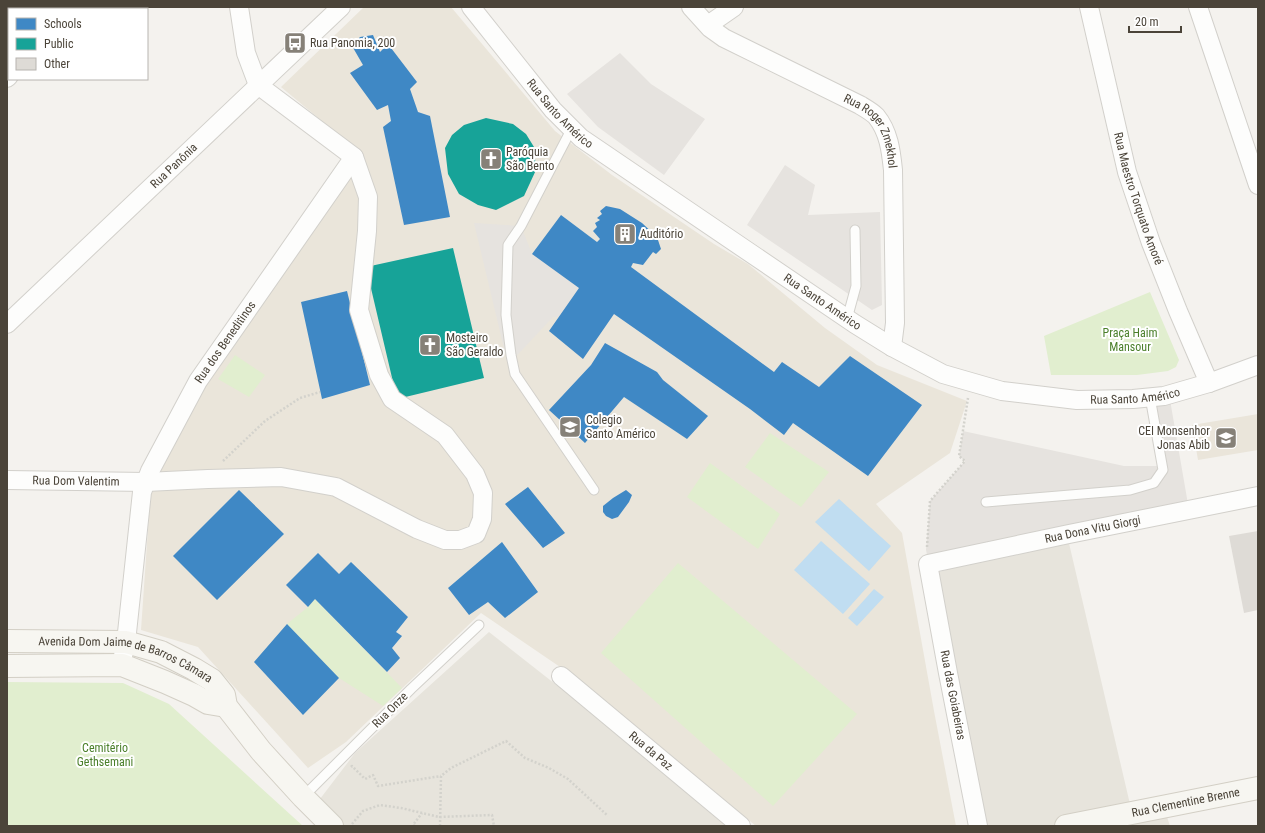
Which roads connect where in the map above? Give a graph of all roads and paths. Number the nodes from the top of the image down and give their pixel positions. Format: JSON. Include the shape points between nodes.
{"nodes":[{"id":1,"x":239,"y":7,"type":"edge"},
{"id":2,"x":341,"y":7,"type":"edge"},
{"id":3,"x":471,"y":7,"type":"edge"},
{"id":4,"x":691,"y":7,"type":"edge"},
{"id":5,"x":734,"y":7,"type":"edge"},
{"id":6,"x":1088,"y":7,"type":"edge"},
{"id":7,"x":1198,"y":7,"type":"edge"},
{"id":8,"x":708,"y":25,"type":"junction"},
{"id":9,"x":258,"y":85,"type":"junction"},
{"id":10,"x":572,"y":128,"type":"junction"},
{"id":11,"x":354,"y":157,"type":"junction"},
{"id":12,"x":1258,"y":185,"type":"edge"},
{"id":13,"x":855,"y":230,"type":"dead end"},
{"id":14,"x":847,"y":319,"type":"junction"},
{"id":15,"x":7,"y":324,"type":"edge"},
{"id":16,"x":892,"y":347,"type":"junction"},
{"id":17,"x":1258,"y":365,"type":"edge"},
{"id":18,"x":970,"y":382,"type":"junction"},
{"id":19,"x":1209,"y":384,"type":"junction"},
{"id":20,"x":320,"y":392,"type":"dead end"},
{"id":21,"x":1150,"y":397,"type":"junction"},
{"id":22,"x":208,"y":478,"type":"junction"},
{"id":23,"x":7,"y":480,"type":"edge"},
{"id":24,"x":146,"y":482,"type":"junction"},
{"id":25,"x":594,"y":490,"type":"dead end"},
{"id":26,"x":1258,"y":496,"type":"edge"},
{"id":27,"x":986,"y":502,"type":"dead end"},
{"id":28,"x":928,"y":564,"type":"junction"},
{"id":29,"x":479,"y":625,"type":"dead end"},
{"id":30,"x":7,"y":641,"type":"edge"},
{"id":31,"x":126,"y":642,"type":"junction"},
{"id":32,"x":122,"y":665,"type":"junction"},
{"id":33,"x":7,"y":666,"type":"edge"},
{"id":34,"x":561,"y":676,"type":"dead end"},
{"id":35,"x":226,"y":706,"type":"junction"},
{"id":36,"x":347,"y":771,"type":"dead end"},
{"id":37,"x":441,"y":776,"type":"junction"},
{"id":38,"x":1258,"y":788,"type":"edge"},
{"id":39,"x":303,"y":797,"type":"junction"},
{"id":40,"x":422,"y":813,"type":"junction"},
{"id":41,"x":608,"y":816,"type":"dead end"},
{"id":42,"x":439,"y":817,"type":"junction"},
{"id":43,"x":332,"y":826,"type":"edge"},
{"id":44,"x":350,"y":826,"type":"edge"},
{"id":45,"x":415,"y":826,"type":"edge"},
{"id":46,"x":440,"y":826,"type":"edge"},
{"id":47,"x":494,"y":826,"type":"edge"},
{"id":48,"x":741,"y":826,"type":"edge"},
{"id":49,"x":978,"y":826,"type":"edge"},
{"id":50,"x":1066,"y":826,"type":"edge"}],
"edges":[{"from":1,"to":9,"type":"street","via":[[246,53]]},
{"from":2,"to":9,"type":"street","name":"Rua Panônia"},
{"from":3,"to":10,"type":"street","name":"Rua Santo Américo","via":[[554,110]]},
{"from":4,"to":8,"type":"street","name":"Rua Roger Zmekhol"},
{"from":5,"to":8,"type":"street"},
{"from":6,"to":19,"type":"street","name":"Rua Maestro Torquato Amoré","via":[[1127,172],[1151,243]]},
{"from":7,"to":12,"type":"street"},
{"from":8,"to":16,"type":"street","name":"Rua Roger Zmekhol","via":[[724,38],[860,105],[875,115],[885,129],[893,170],[895,323]]},
{"from":9,"to":11,"type":"street"},
{"from":9,"to":15,"type":"street","name":"Rua Panônia"},
{"from":10,"to":14,"type":"street","name":"Rua Santo Américo","via":[[581,138]]},
{"from":10,"to":25,"type":"lane","via":[[521,226],[508,245],[506,315],[515,374]]},
{"from":11,"to":22,"type":"street","name":"Rua Dom Valentim","via":[[368,196],[359,310],[379,375],[392,399],[445,435],[475,474],[483,493],[482,519],[476,534],[460,540],[445,540],[417,529],[336,487],[281,477]]},
{"from":11,"to":24,"type":"street","name":"Rua dos Beneditinos","via":[[198,381]]},
{"from":13,"to":14,"type":"lane","via":[[856,286]]},
{"from":14,"to":16,"type":"street","name":"Rua Santo Américo"},
{"from":16,"to":18,"type":"street","name":"Rua Santo Américo","via":[[943,374]]},
{"from":17,"to":19,"type":"street","name":"Rua Santo Américo"},
{"from":18,"to":21,"type":"street","name":"Rua Santo Américo","via":[[1002,391],[1077,400]]},
{"from":18,"to":28,"type":"path","via":[[960,456],[965,461],[930,501],[926,550]]},
{"from":19,"to":21,"type":"street","name":"Rua Santo Américo","via":[[1164,396]]},
{"from":20,"to":22,"type":"path","via":[[300,398],[265,421]]},
{"from":21,"to":27,"type":"lane","via":[[1163,470],[1154,483],[1130,490]]},
{"from":22,"to":24,"type":"street","name":"Rua Dom Valentim"},
{"from":23,"to":24,"type":"street","name":"Rua Dom Valentim"},
{"from":24,"to":31,"type":"street","name":"Rua dos Beneditinos","via":[[142,492]]},
{"from":26,"to":28,"type":"street","name":"Rua Dona Vitu Giorgi"},
{"from":28,"to":49,"type":"street","name":"Rua das Goiabeiras"},
{"from":29,"to":39,"type":"lane","name":"Rua Onze"},
{"from":30,"to":31,"type":"street","name":"Avenida Dom Jaime de Barros Câmara"},
{"from":31,"to":32,"type":"street","name":"Rua dos Beneditinos"},
{"from":31,"to":35,"type":"street","name":"Avenida Dom Jaime de Barros Câmara","via":[[161,652],[212,680],[224,695]]},
{"from":32,"to":33,"type":"street","name":"Avenida Dom Jaime de Barros Câmara"},
{"from":32,"to":35,"type":"street","name":"Avenida Dom Jaime de Barros Câmara","via":[[208,703]]},
{"from":34,"to":48,"type":"street","name":"Rua da Paz"},
{"from":35,"to":39,"type":"street","name":"Avenida Dom Jaime de Barros Câmara","via":[[261,751]]},
{"from":36,"to":37,"type":"path","via":[[352,766],[366,779],[373,775],[378,786]]},
{"from":37,"to":41,"type":"path","via":[[506,740],[525,758],[568,779]]},
{"from":37,"to":42,"type":"path"},
{"from":38,"to":50,"type":"street","name":"Rua Clementine Brenne"},
{"from":39,"to":43,"type":"street","name":"Avenida Dom Jaime de Barros Câmara"},
{"from":40,"to":42,"type":"path"},
{"from":40,"to":44,"type":"path","via":[[380,806],[363,811]]},
{"from":40,"to":45,"type":"path","via":[[413,825]]},
{"from":42,"to":46,"type":"path"},
{"from":42,"to":47,"type":"path","via":[[492,815]]}]}
